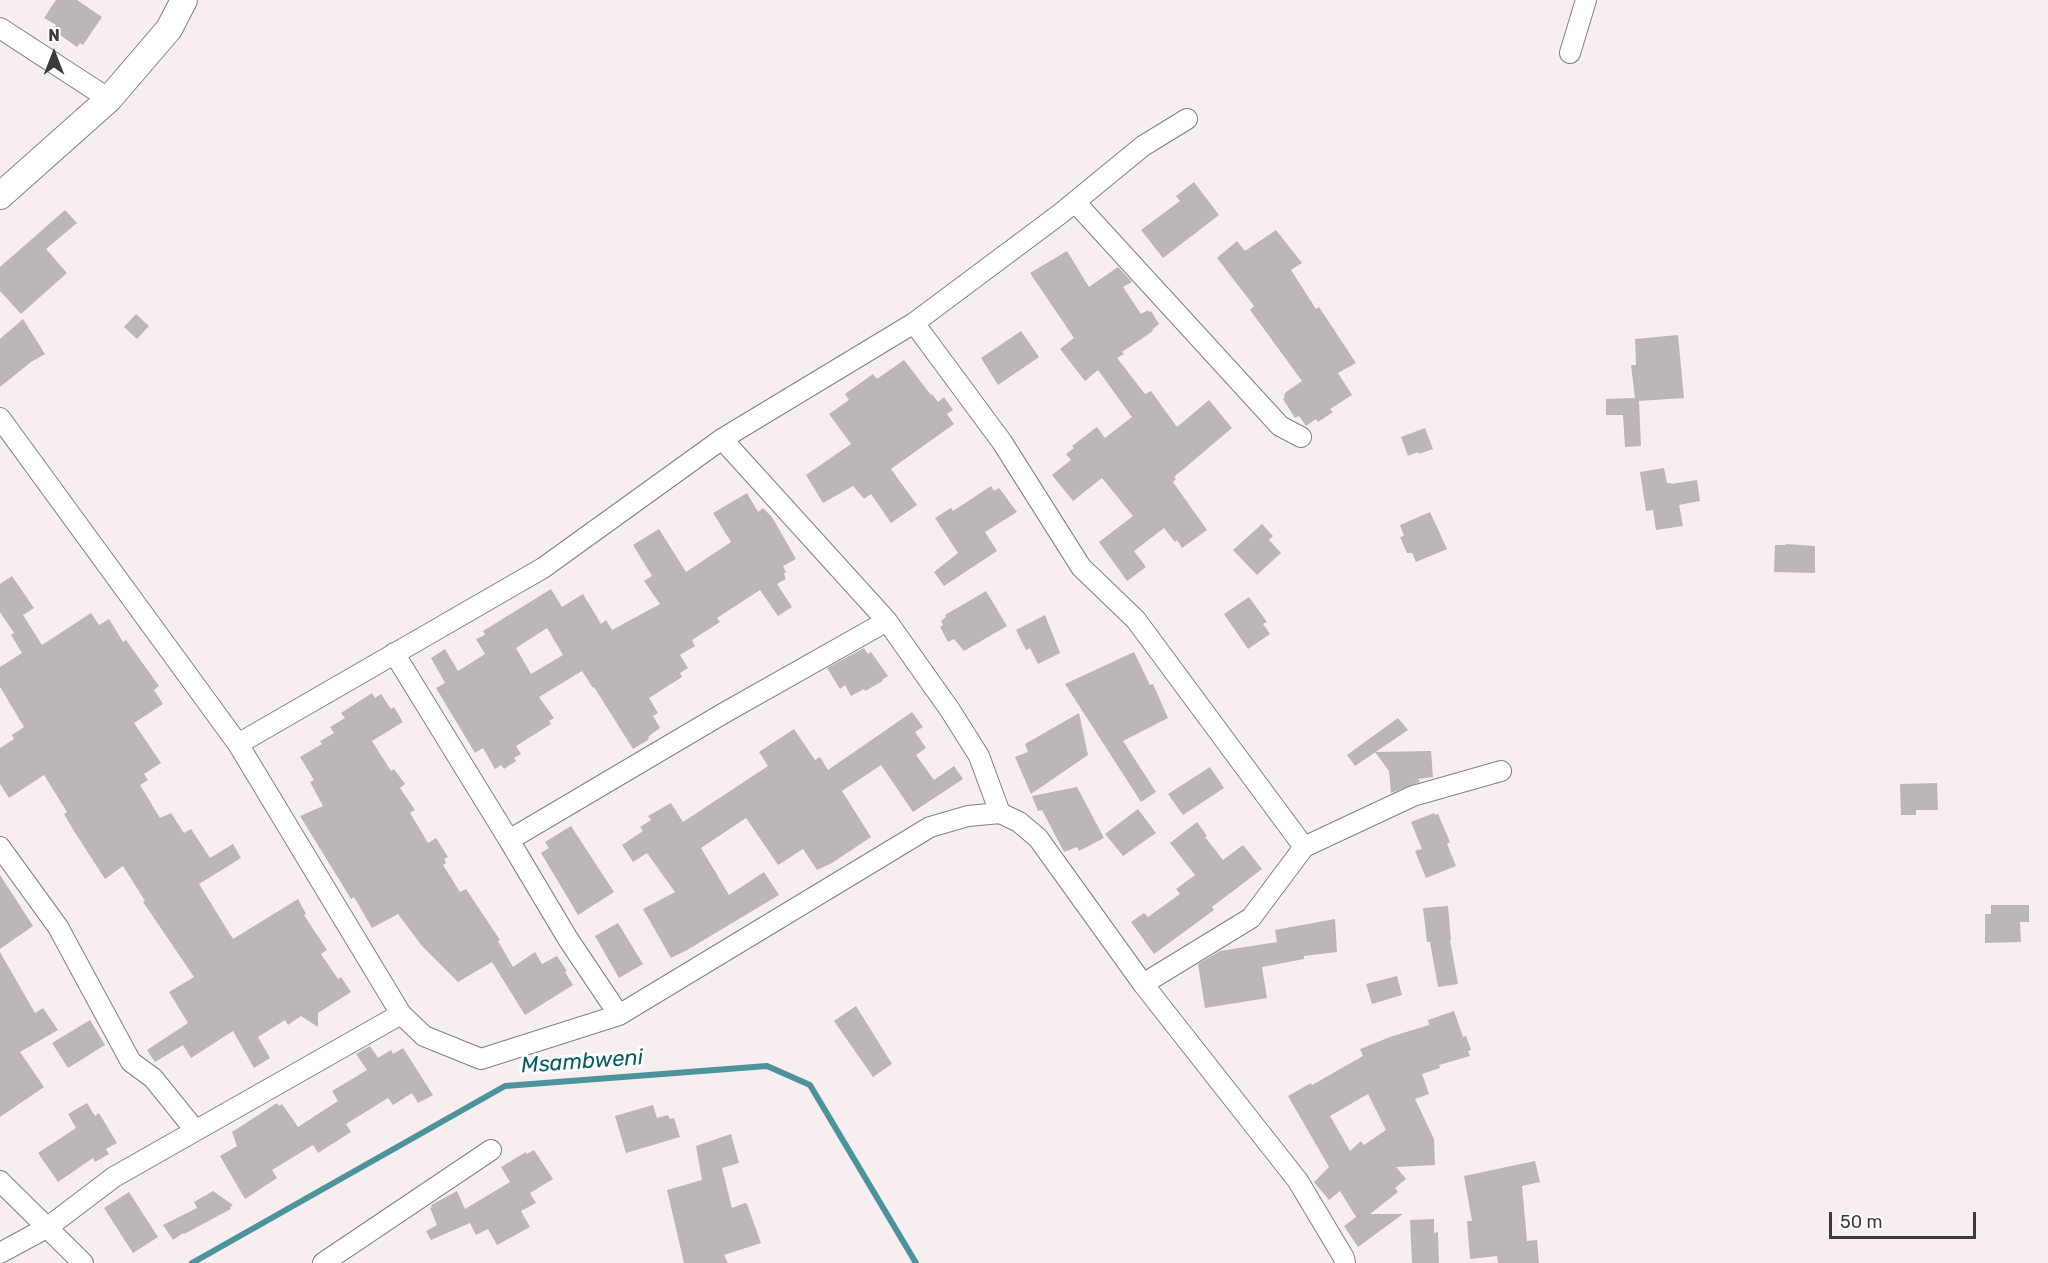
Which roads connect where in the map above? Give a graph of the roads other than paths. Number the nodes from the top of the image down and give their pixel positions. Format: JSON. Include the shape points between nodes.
{"nodes":[{"id":1,"x":184,"y":0,"type":"edge"},
{"id":2,"x":1586,"y":0,"type":"edge"},
{"id":3,"x":0,"y":28,"type":"edge"},
{"id":4,"x":1570,"y":53,"type":"dead end"},
{"id":5,"x":109,"y":99,"type":"junction"},
{"id":6,"x":1187,"y":119,"type":"dead end"},
{"id":7,"x":0,"y":196,"type":"edge"},
{"id":8,"x":1075,"y":202,"type":"junction"},
{"id":9,"x":914,"y":323,"type":"junction"},
{"id":10,"x":0,"y":418,"type":"edge"},
{"id":11,"x":1300,"y":437,"type":"dead end"},
{"id":12,"x":722,"y":439,"type":"junction"},
{"id":13,"x":886,"y":621,"type":"junction"},
{"id":14,"x":394,"y":653,"type":"junction"},
{"id":15,"x":238,"y":744,"type":"junction"},
{"id":16,"x":1501,"y":771,"type":"dead end"},
{"id":17,"x":1000,"y":813,"type":"junction"},
{"id":18,"x":509,"y":840,"type":"junction"},
{"id":19,"x":0,"y":847,"type":"edge"},
{"id":20,"x":1304,"y":847,"type":"junction"},
{"id":21,"x":1143,"y":984,"type":"junction"},
{"id":22,"x":401,"y":1014,"type":"junction"},
{"id":23,"x":619,"y":1015,"type":"junction"},
{"id":24,"x":195,"y":1130,"type":"junction"},
{"id":25,"x":491,"y":1150,"type":"dead end"},
{"id":26,"x":0,"y":1181,"type":"edge"},
{"id":27,"x":48,"y":1227,"type":"junction"},
{"id":28,"x":0,"y":1253,"type":"edge"},
{"id":29,"x":83,"y":1263,"type":"edge"},
{"id":30,"x":322,"y":1263,"type":"edge"},
{"id":31,"x":1345,"y":1263,"type":"edge"}],
"edges":[{"from":1,"to":5,"type":"main road","via":[[169,29]]},
{"from":2,"to":4,"type":"street"},
{"from":3,"to":5,"type":"street"},
{"from":5,"to":7,"type":"main road"},
{"from":6,"to":8,"type":"street","via":[[1143,146]]},
{"from":8,"to":9,"type":"street"},
{"from":8,"to":11,"type":"street","via":[[1280,426]]},
{"from":9,"to":12,"type":"street"},
{"from":9,"to":20,"type":"street","via":[[1002,442],[1081,567],[1136,620]]},
{"from":10,"to":15,"type":"street"},
{"from":12,"to":13,"type":"street"},
{"from":12,"to":14,"type":"street","via":[[543,568]]},
{"from":13,"to":17,"type":"street","via":[[979,756]]},
{"from":13,"to":18,"type":"street"},
{"from":14,"to":15,"type":"street"},
{"from":14,"to":18,"type":"street"},
{"from":15,"to":22,"type":"street"},
{"from":16,"to":20,"type":"street","via":[[1413,796]]},
{"from":17,"to":21,"type":"street","via":[[1038,838]]},
{"from":17,"to":23,"type":"street","via":[[968,816],[930,827]]},
{"from":18,"to":23,"type":"street"},
{"from":19,"to":24,"type":"street","via":[[57,927],[131,1062],[153,1078]]},
{"from":20,"to":21,"type":"street","via":[[1251,918]]},
{"from":21,"to":31,"type":"street","via":[[1298,1181]]},
{"from":22,"to":23,"type":"street","via":[[424,1036],[481,1059]]},
{"from":22,"to":24,"type":"street"},
{"from":24,"to":27,"type":"street","via":[[114,1177]]},
{"from":25,"to":30,"type":"street"},
{"from":26,"to":27,"type":"street"},
{"from":27,"to":28,"type":"street"},
{"from":27,"to":29,"type":"street"}]}
